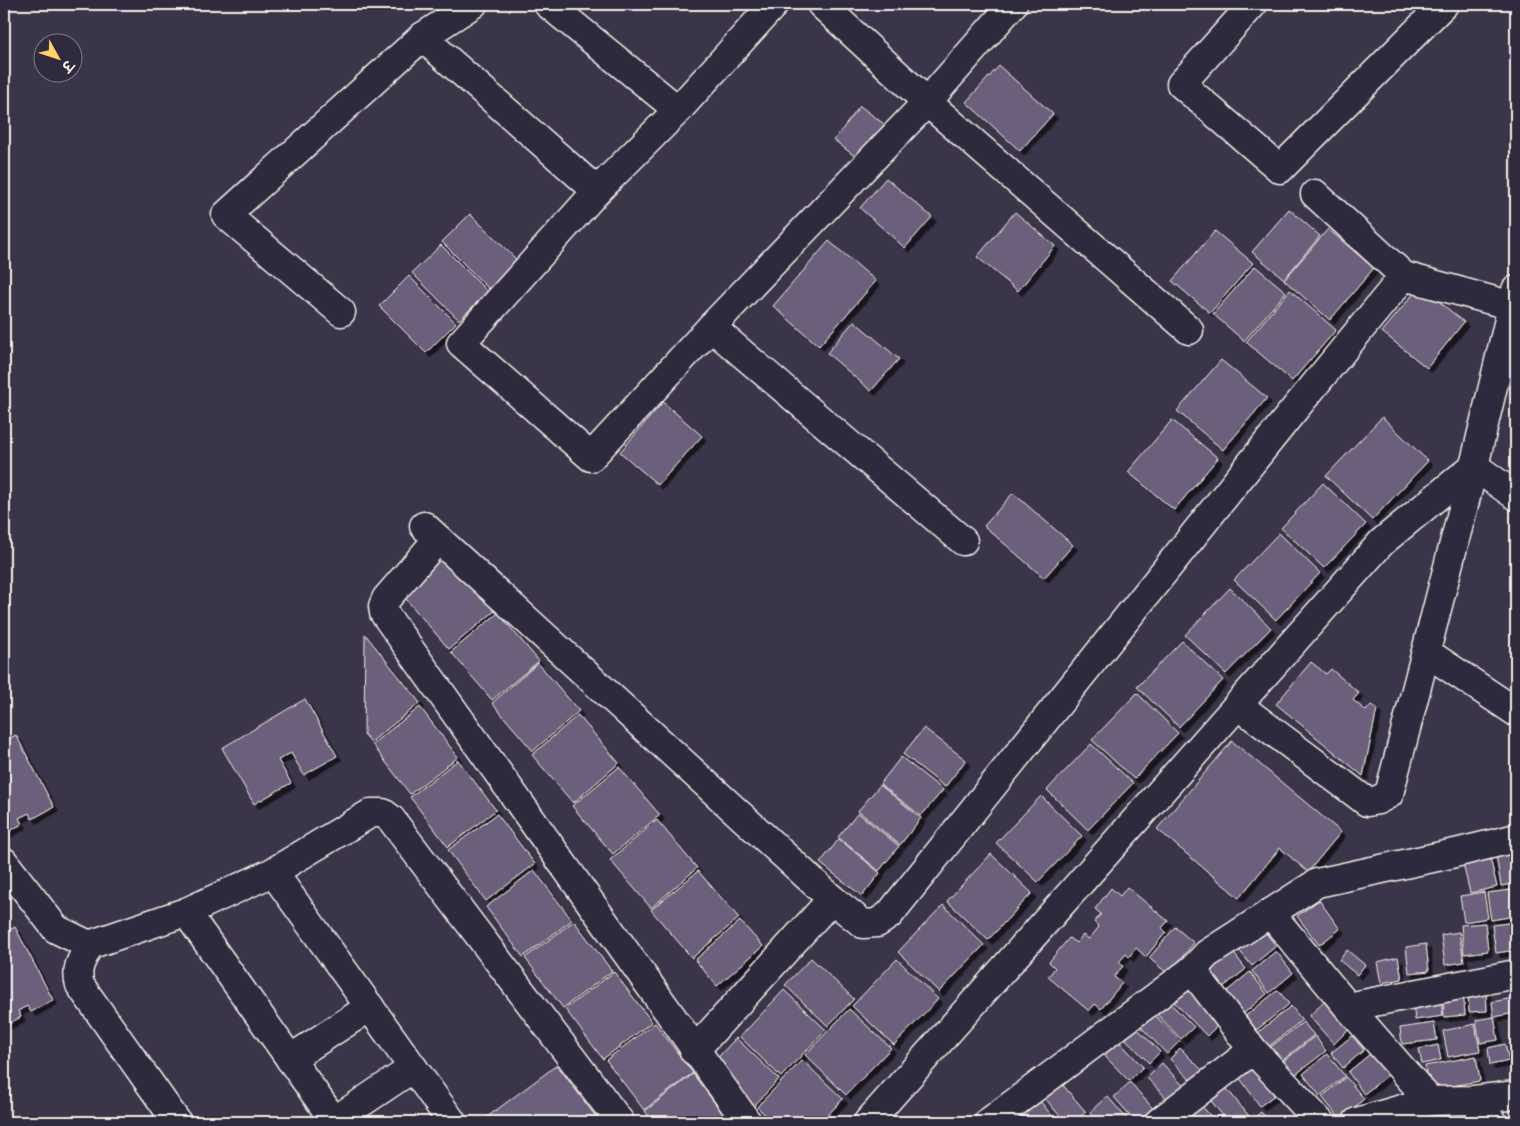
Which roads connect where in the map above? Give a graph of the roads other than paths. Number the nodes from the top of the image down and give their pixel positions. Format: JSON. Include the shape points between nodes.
{"nodes":[{"id":1,"x":473,"y":4,"type":"edge"},
{"id":2,"x":548,"y":4,"type":"edge"},
{"id":3,"x":774,"y":4,"type":"edge"},
{"id":4,"x":821,"y":4,"type":"edge"},
{"id":5,"x":1013,"y":4,"type":"edge"},
{"id":6,"x":1253,"y":4,"type":"edge"},
{"id":7,"x":1432,"y":8,"type":"edge"},
{"id":8,"x":422,"y":37,"type":"junction"},
{"id":9,"x":927,"y":102,"type":"junction"},
{"id":10,"x":678,"y":110,"type":"junction"},
{"id":11,"x":597,"y":191,"type":"junction"},
{"id":12,"x":1315,"y":194,"type":"dead end"},
{"id":13,"x":1404,"y":276,"type":"junction"},
{"id":14,"x":1515,"y":301,"type":"edge"},
{"id":15,"x":342,"y":312,"type":"dead end"},
{"id":16,"x":712,"y":327,"type":"junction"},
{"id":17,"x":1189,"y":330,"type":"dead end"},
{"id":18,"x":1474,"y":466,"type":"junction"},
{"id":19,"x":1516,"y":496,"type":"edge"},
{"id":20,"x":963,"y":541,"type":"dead end"},
{"id":21,"x":1426,"y":652,"type":"junction"},
{"id":22,"x":1238,"y":705,"type":"junction"},
{"id":23,"x":1516,"y":712,"type":"edge"},
{"id":24,"x":1516,"y":838,"type":"edge"},
{"id":25,"x":4,"y":862,"type":"edge"},
{"id":26,"x":273,"y":872,"type":"junction"},
{"id":27,"x":832,"y":899,"type":"junction"},
{"id":28,"x":186,"y":912,"type":"junction"},
{"id":29,"x":1270,"y":913,"type":"junction"},
{"id":30,"x":89,"y":945,"type":"junction"},
{"id":31,"x":1192,"y":970,"type":"junction"},
{"id":32,"x":1516,"y":974,"type":"edge"},
{"id":33,"x":370,"y":1007,"type":"junction"},
{"id":34,"x":1348,"y":1007,"type":"junction"},
{"id":35,"x":1253,"y":1050,"type":"junction"},
{"id":36,"x":694,"y":1051,"type":"junction"},
{"id":37,"x":290,"y":1059,"type":"junction"},
{"id":38,"x":413,"y":1068,"type":"junction"},
{"id":39,"x":1516,"y":1095,"type":"edge"},
{"id":40,"x":1473,"y":1100,"type":"junction"},
{"id":41,"x":1430,"y":1101,"type":"junction"},
{"id":42,"x":334,"y":1121,"type":"edge"},
{"id":43,"x":177,"y":1122,"type":"edge"},
{"id":44,"x":452,"y":1122,"type":"edge"},
{"id":45,"x":620,"y":1122,"type":"edge"},
{"id":46,"x":747,"y":1122,"type":"edge"},
{"id":47,"x":868,"y":1122,"type":"edge"},
{"id":48,"x":989,"y":1122,"type":"edge"},
{"id":49,"x":1159,"y":1122,"type":"edge"},
{"id":50,"x":1320,"y":1122,"type":"edge"},
{"id":51,"x":1357,"y":1122,"type":"edge"},
{"id":52,"x":1492,"y":1122,"type":"edge"}],
"edges":[{"from":1,"to":8,"type":"street"},
{"from":2,"to":10,"type":"street"},
{"from":3,"to":10,"type":"street"},
{"from":4,"to":9,"type":"street"},
{"from":5,"to":9,"type":"street"},
{"from":6,"to":7,"type":"street","via":[[1182,84],[1280,169]]},
{"from":8,"to":11,"type":"street"},
{"from":8,"to":15,"type":"street","via":[[226,215]]},
{"from":9,"to":16,"type":"street"},
{"from":9,"to":17,"type":"street"},
{"from":10,"to":11,"type":"street"},
{"from":11,"to":16,"type":"street","via":[[461,343],[591,457]]},
{"from":12,"to":13,"type":"street"},
{"from":13,"to":14,"type":"street"},
{"from":13,"to":27,"type":"street","via":[[889,915],[877,923],[863,924]]},
{"from":14,"to":18,"type":"street"},
{"from":16,"to":20,"type":"street"},
{"from":18,"to":19,"type":"street"},
{"from":18,"to":21,"type":"street"},
{"from":18,"to":22,"type":"street","via":[[1382,542]]},
{"from":21,"to":22,"type":"street","via":[[1389,794],[1378,800],[1367,802]]},
{"from":21,"to":23,"type":"street"},
{"from":22,"to":47,"type":"street"},
{"from":24,"to":29,"type":"street","via":[[1317,882]]},
{"from":25,"to":30,"type":"street","via":[[56,930]]},
{"from":26,"to":28,"type":"street"},
{"from":26,"to":33,"type":"street"},
{"from":26,"to":45,"type":"street","via":[[371,813],[383,813],[392,819]]},
{"from":27,"to":36,"type":"street"},
{"from":27,"to":36,"type":"street","via":[[431,532],[386,599],[384,613]]},
{"from":28,"to":30,"type":"street"},
{"from":28,"to":37,"type":"street"},
{"from":29,"to":31,"type":"street","via":[[1207,954]]},
{"from":29,"to":34,"type":"street"},
{"from":30,"to":43,"type":"street","via":[[79,965],[80,985]]},
{"from":31,"to":35,"type":"street"},
{"from":31,"to":48,"type":"street"},
{"from":32,"to":34,"type":"street"},
{"from":33,"to":37,"type":"street"},
{"from":33,"to":38,"type":"street"},
{"from":34,"to":41,"type":"street"},
{"from":35,"to":49,"type":"street"},
{"from":35,"to":50,"type":"street"},
{"from":36,"to":46,"type":"street"},
{"from":37,"to":42,"type":"street"},
{"from":38,"to":42,"type":"street"},
{"from":38,"to":44,"type":"street"},
{"from":39,"to":40,"type":"street"},
{"from":40,"to":41,"type":"street"},
{"from":40,"to":52,"type":"street"},
{"from":41,"to":51,"type":"street"}]}
